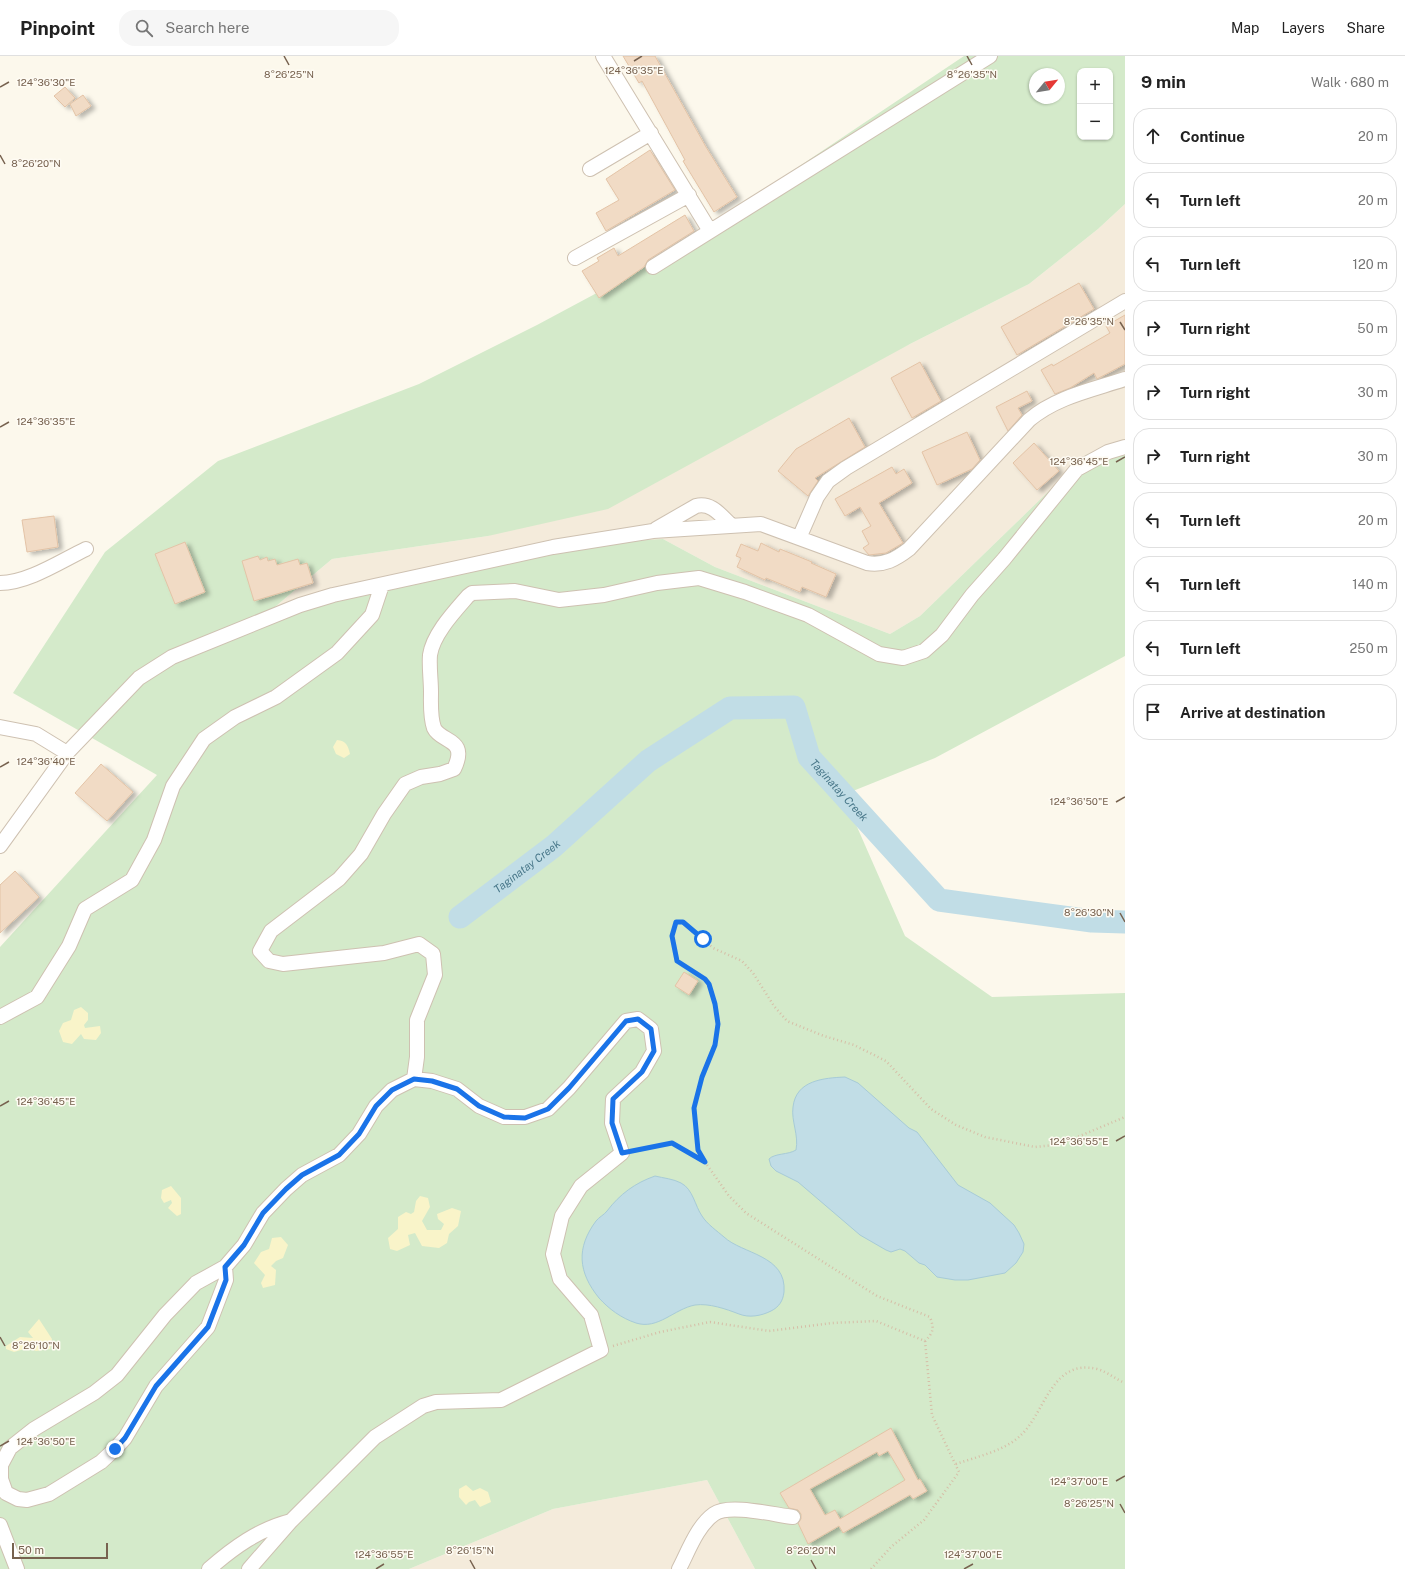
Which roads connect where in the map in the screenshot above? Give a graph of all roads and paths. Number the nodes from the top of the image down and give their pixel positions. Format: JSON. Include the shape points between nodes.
{"nodes":[{"id":1,"x":603,"y":56,"type":"edge"},
{"id":2,"x":990,"y":56,"type":"edge"},
{"id":3,"x":651,"y":133,"type":"junction"},
{"id":4,"x":590,"y":169,"type":"dead end"},
{"id":5,"x":689,"y":195,"type":"junction"},
{"id":6,"x":710,"y":230,"type":"junction"},
{"id":7,"x":575,"y":258,"type":"dead end"},
{"id":8,"x":653,"y":267,"type":"dead end"},
{"id":9,"x":1125,"y":301,"type":"edge"},
{"id":10,"x":1125,"y":379,"type":"edge"},
{"id":11,"x":1125,"y":447,"type":"edge"},
{"id":12,"x":732,"y":526,"type":"junction"},
{"id":13,"x":653,"y":531,"type":"junction"},
{"id":14,"x":800,"y":536,"type":"junction"},
{"id":15,"x":86,"y":549,"type":"dead end"},
{"id":16,"x":0,"y":583,"type":"edge"},
{"id":17,"x":382,"y":585,"type":"junction"},
{"id":18,"x":0,"y":727,"type":"edge"},
{"id":19,"x":68,"y":753,"type":"junction"},
{"id":20,"x":0,"y":846,"type":"edge"},
{"id":21,"x":0,"y":1017,"type":"edge"},
{"id":22,"x":414,"y":1079,"type":"junction"},
{"id":23,"x":1125,"y":1117,"type":"edge"},
{"id":24,"x":622,"y":1153,"type":"junction"},
{"id":25,"x":705,"y":1162,"type":"junction"},
{"id":26,"x":225,"y":1267,"type":"junction"},
{"id":27,"x":925,"y":1341,"type":"junction"},
{"id":28,"x":601,"y":1350,"type":"junction"},
{"id":29,"x":1125,"y":1383,"type":"edge"},
{"id":30,"x":956,"y":1464,"type":"junction"},
{"id":31,"x":793,"y":1517,"type":"dead end"},
{"id":32,"x":291,"y":1522,"type":"junction"},
{"id":33,"x":2,"y":1534,"type":"edge"},
{"id":34,"x":17,"y":1569,"type":"edge"},
{"id":35,"x":209,"y":1569,"type":"edge"},
{"id":36,"x":249,"y":1569,"type":"edge"},
{"id":37,"x":679,"y":1569,"type":"edge"},
{"id":38,"x":871,"y":1569,"type":"edge"}],
"edges":[{"from":1,"to":3,"type":"street"},
{"from":2,"to":6,"type":"street"},
{"from":3,"to":4,"type":"street"},
{"from":3,"to":5,"type":"street"},
{"from":5,"to":6,"type":"street"},
{"from":5,"to":7,"type":"street"},
{"from":6,"to":8,"type":"street"},
{"from":9,"to":14,"type":"street","via":[[846,468],[828,482],[817,497]]},
{"from":10,"to":14,"type":"street","via":[[1055,402],[1041,410],[898,558],[875,564],[867,563]]},
{"from":11,"to":22,"type":"street","via":[[1108,452],[1078,469],[972,595],[942,635],[924,651],[903,658],[879,654],[808,615],[699,578],[657,583],[604,595],[559,600],[515,591],[472,593],[468,596],[442,628],[430,654],[431,718],[435,730],[451,741],[457,749],[459,759],[454,769],[421,777],[405,784],[361,854],[338,879],[271,931],[260,951],[268,961],[284,964],[384,953],[420,944],[433,954],[435,975],[417,1020]]},
{"from":12,"to":13,"type":"street"},
{"from":12,"to":13,"type":"street","via":[[710,506],[703,505],[696,506]]},
{"from":12,"to":14,"type":"street","via":[[761,524]]},
{"from":13,"to":17,"type":"street","via":[[552,547]]},
{"from":15,"to":16,"type":"street","via":[[27,578]]},
{"from":17,"to":19,"type":"street","via":[[300,605],[172,657],[139,678]]},
{"from":17,"to":21,"type":"street","via":[[372,615],[337,653],[276,697],[235,717],[204,739],[173,786],[154,840],[132,880],[85,909],[69,946],[37,997]]},
{"from":18,"to":19,"type":"street","via":[[36,734]]},
{"from":19,"to":20,"type":"street"},
{"from":22,"to":24,"type":"street","via":[[432,1081],[457,1089],[479,1106],[504,1117],[525,1118],[548,1109],[626,1021],[638,1019],[651,1029],[654,1051],[642,1072],[613,1099],[612,1123]]},
{"from":22,"to":26,"type":"street","via":[[392,1090],[381,1101],[359,1134],[339,1155],[302,1175],[286,1189],[263,1213],[244,1245]]},
{"from":23,"to":25,"type":"path","via":[[1075,1138],[1041,1147],[985,1138],[965,1130],[931,1109],[886,1061],[854,1045],[787,1021],[742,961],[713,948],[683,922],[676,922],[672,936],[677,961],[709,984],[718,1024],[715,1045],[702,1077],[694,1108],[698,1150]]},
{"from":24,"to":25,"type":"path","via":[[672,1143]]},
{"from":24,"to":28,"type":"street","via":[[581,1186],[562,1216],[553,1254],[560,1279],[590,1315]]},
{"from":25,"to":27,"type":"path","via":[[729,1196],[746,1213],[877,1296],[930,1316],[934,1327],[932,1334]]},
{"from":26,"to":26,"type":"street","via":[[196,1283],[165,1315],[117,1375],[94,1393],[34,1429],[10,1448],[1,1465],[1,1479],[6,1493],[27,1500],[49,1494],[101,1462],[115,1449],[125,1438],[156,1386],[208,1327],[226,1280]]},
{"from":27,"to":28,"type":"path","via":[[876,1321],[832,1323],[769,1331],[710,1322],[660,1332]]},
{"from":27,"to":30,"type":"path","via":[[932,1416]]},
{"from":28,"to":32,"type":"street","via":[[501,1400],[436,1402],[423,1406],[375,1437]]},
{"from":29,"to":30,"type":"path","via":[[1113,1375],[1080,1368],[1051,1388],[1026,1431],[1014,1442]]},
{"from":30,"to":38,"type":"path","via":[[959,1472],[924,1520]]},
{"from":31,"to":37,"type":"street","via":[[732,1509],[719,1512],[706,1522]]},
{"from":32,"to":35,"type":"street","via":[[276,1525],[236,1545]]},
{"from":32,"to":36,"type":"street"},
{"from":33,"to":34,"type":"street"}]}
